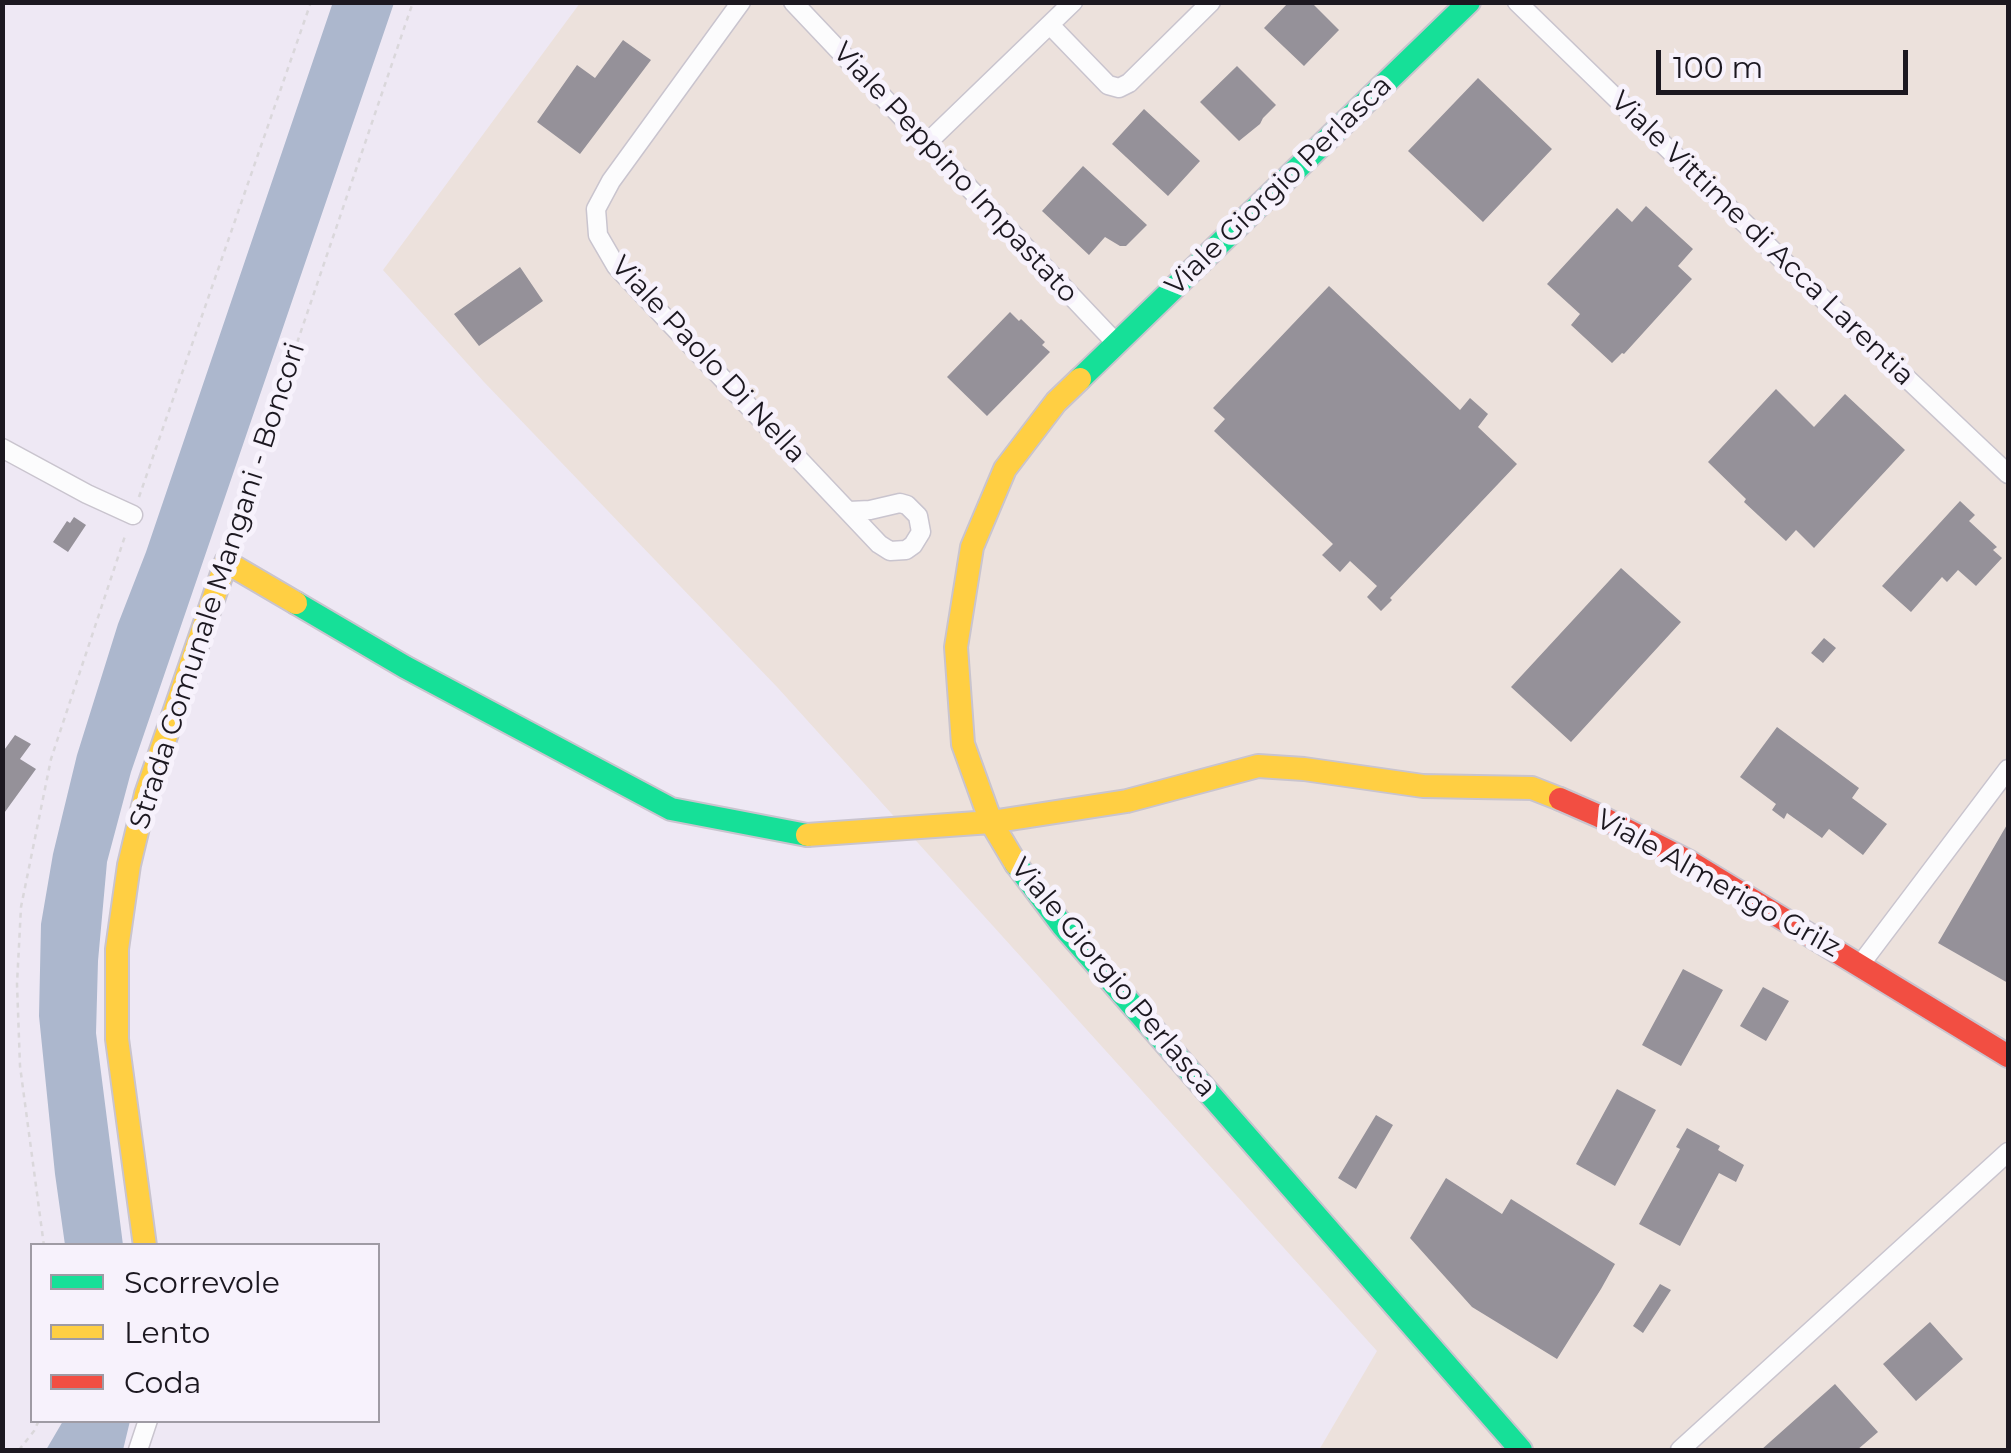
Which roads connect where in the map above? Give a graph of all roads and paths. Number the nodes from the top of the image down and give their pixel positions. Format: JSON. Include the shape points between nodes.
{"nodes":[{"id":1,"x":311,"y":2,"type":"edge"},
{"id":2,"x":413,"y":2,"type":"edge"},
{"id":3,"x":741,"y":2,"type":"edge"},
{"id":4,"x":794,"y":2,"type":"edge"},
{"id":5,"x":1073,"y":2,"type":"edge"},
{"id":6,"x":1211,"y":2,"type":"edge"},
{"id":7,"x":1469,"y":2,"type":"edge"},
{"id":8,"x":1516,"y":2,"type":"edge"},
{"id":9,"x":1050,"y":24,"type":"junction"},
{"id":10,"x":926,"y":143,"type":"junction"},
{"id":11,"x":1116,"y":343,"type":"junction"},
{"id":12,"x":2,"y":448,"type":"edge"},
{"id":13,"x":2008,"y":474,"type":"edge"},
{"id":14,"x":849,"y":511,"type":"dead end"},
{"id":15,"x":133,"y":515,"type":"junction"},
{"id":16,"x":226,"y":562,"type":"junction"},
{"id":17,"x":2008,"y":769,"type":"edge"},
{"id":18,"x":991,"y":822,"type":"junction"},
{"id":19,"x":1860,"y":965,"type":"junction"},
{"id":20,"x":2008,"y":1056,"type":"edge"},
{"id":21,"x":2008,"y":1152,"type":"edge"},
{"id":22,"x":44,"y":1243,"type":"edge"},
{"id":23,"x":146,"y":1243,"type":"edge"},
{"id":24,"x":38,"y":1423,"type":"edge"},
{"id":25,"x":147,"y":1423,"type":"edge"},
{"id":26,"x":18,"y":1450,"type":"edge"},
{"id":27,"x":138,"y":1450,"type":"edge"},
{"id":28,"x":1521,"y":1450,"type":"edge"},
{"id":29,"x":1680,"y":1450,"type":"edge"}],
"edges":[{"from":1,"to":15,"type":"path"},
{"from":2,"to":16,"type":"path","name":"Strada Comunale Mangani - Boncori"},
{"from":3,"to":14,"type":"street","name":"Viale Paolo Di Nella","via":[[611,181],[596,209],[598,236],[616,266]]},
{"from":4,"to":10,"type":"street","name":"Viale Peppino Impastato"},
{"from":5,"to":9,"type":"street"},
{"from":6,"to":9,"type":"street","via":[[1119,88],[1108,85]]},
{"from":7,"to":11,"type":"street","name":"Viale Giorgio Perlasca"},
{"from":8,"to":13,"type":"street","name":"Viale Vittime di Acca Larentia"},
{"from":9,"to":10,"type":"street"},
{"from":10,"to":11,"type":"street","name":"Viale Peppino Impastato"},
{"from":11,"to":18,"type":"street","name":"Viale Giorgio Perlasca","via":[[1056,402],[1005,469],[972,548],[956,647],[963,744]]},
{"from":12,"to":15,"type":"street"},
{"from":15,"to":22,"type":"path","via":[[51,760],[21,908],[20,1066]]},
{"from":16,"to":18,"type":"street","name":"Viale Almerigo Grilz","via":[[671,809],[801,835]]},
{"from":16,"to":23,"type":"street","name":"Strada Comunale Mangani - Boncori","via":[[146,794],[117,949],[118,1039]]},
{"from":17,"to":19,"type":"street"},
{"from":18,"to":19,"type":"street","name":"Viale Almerigo Grilz","via":[[1127,801],[1258,766],[1423,786],[1532,788],[1688,861]]},
{"from":18,"to":28,"type":"street","name":"Viale Giorgio Perlasca","via":[[1062,925]]},
{"from":19,"to":20,"type":"street","name":"Viale Almerigo Grilz"},
{"from":21,"to":29,"type":"street"},
{"from":24,"to":26,"type":"path"},
{"from":25,"to":27,"type":"street"}]}
